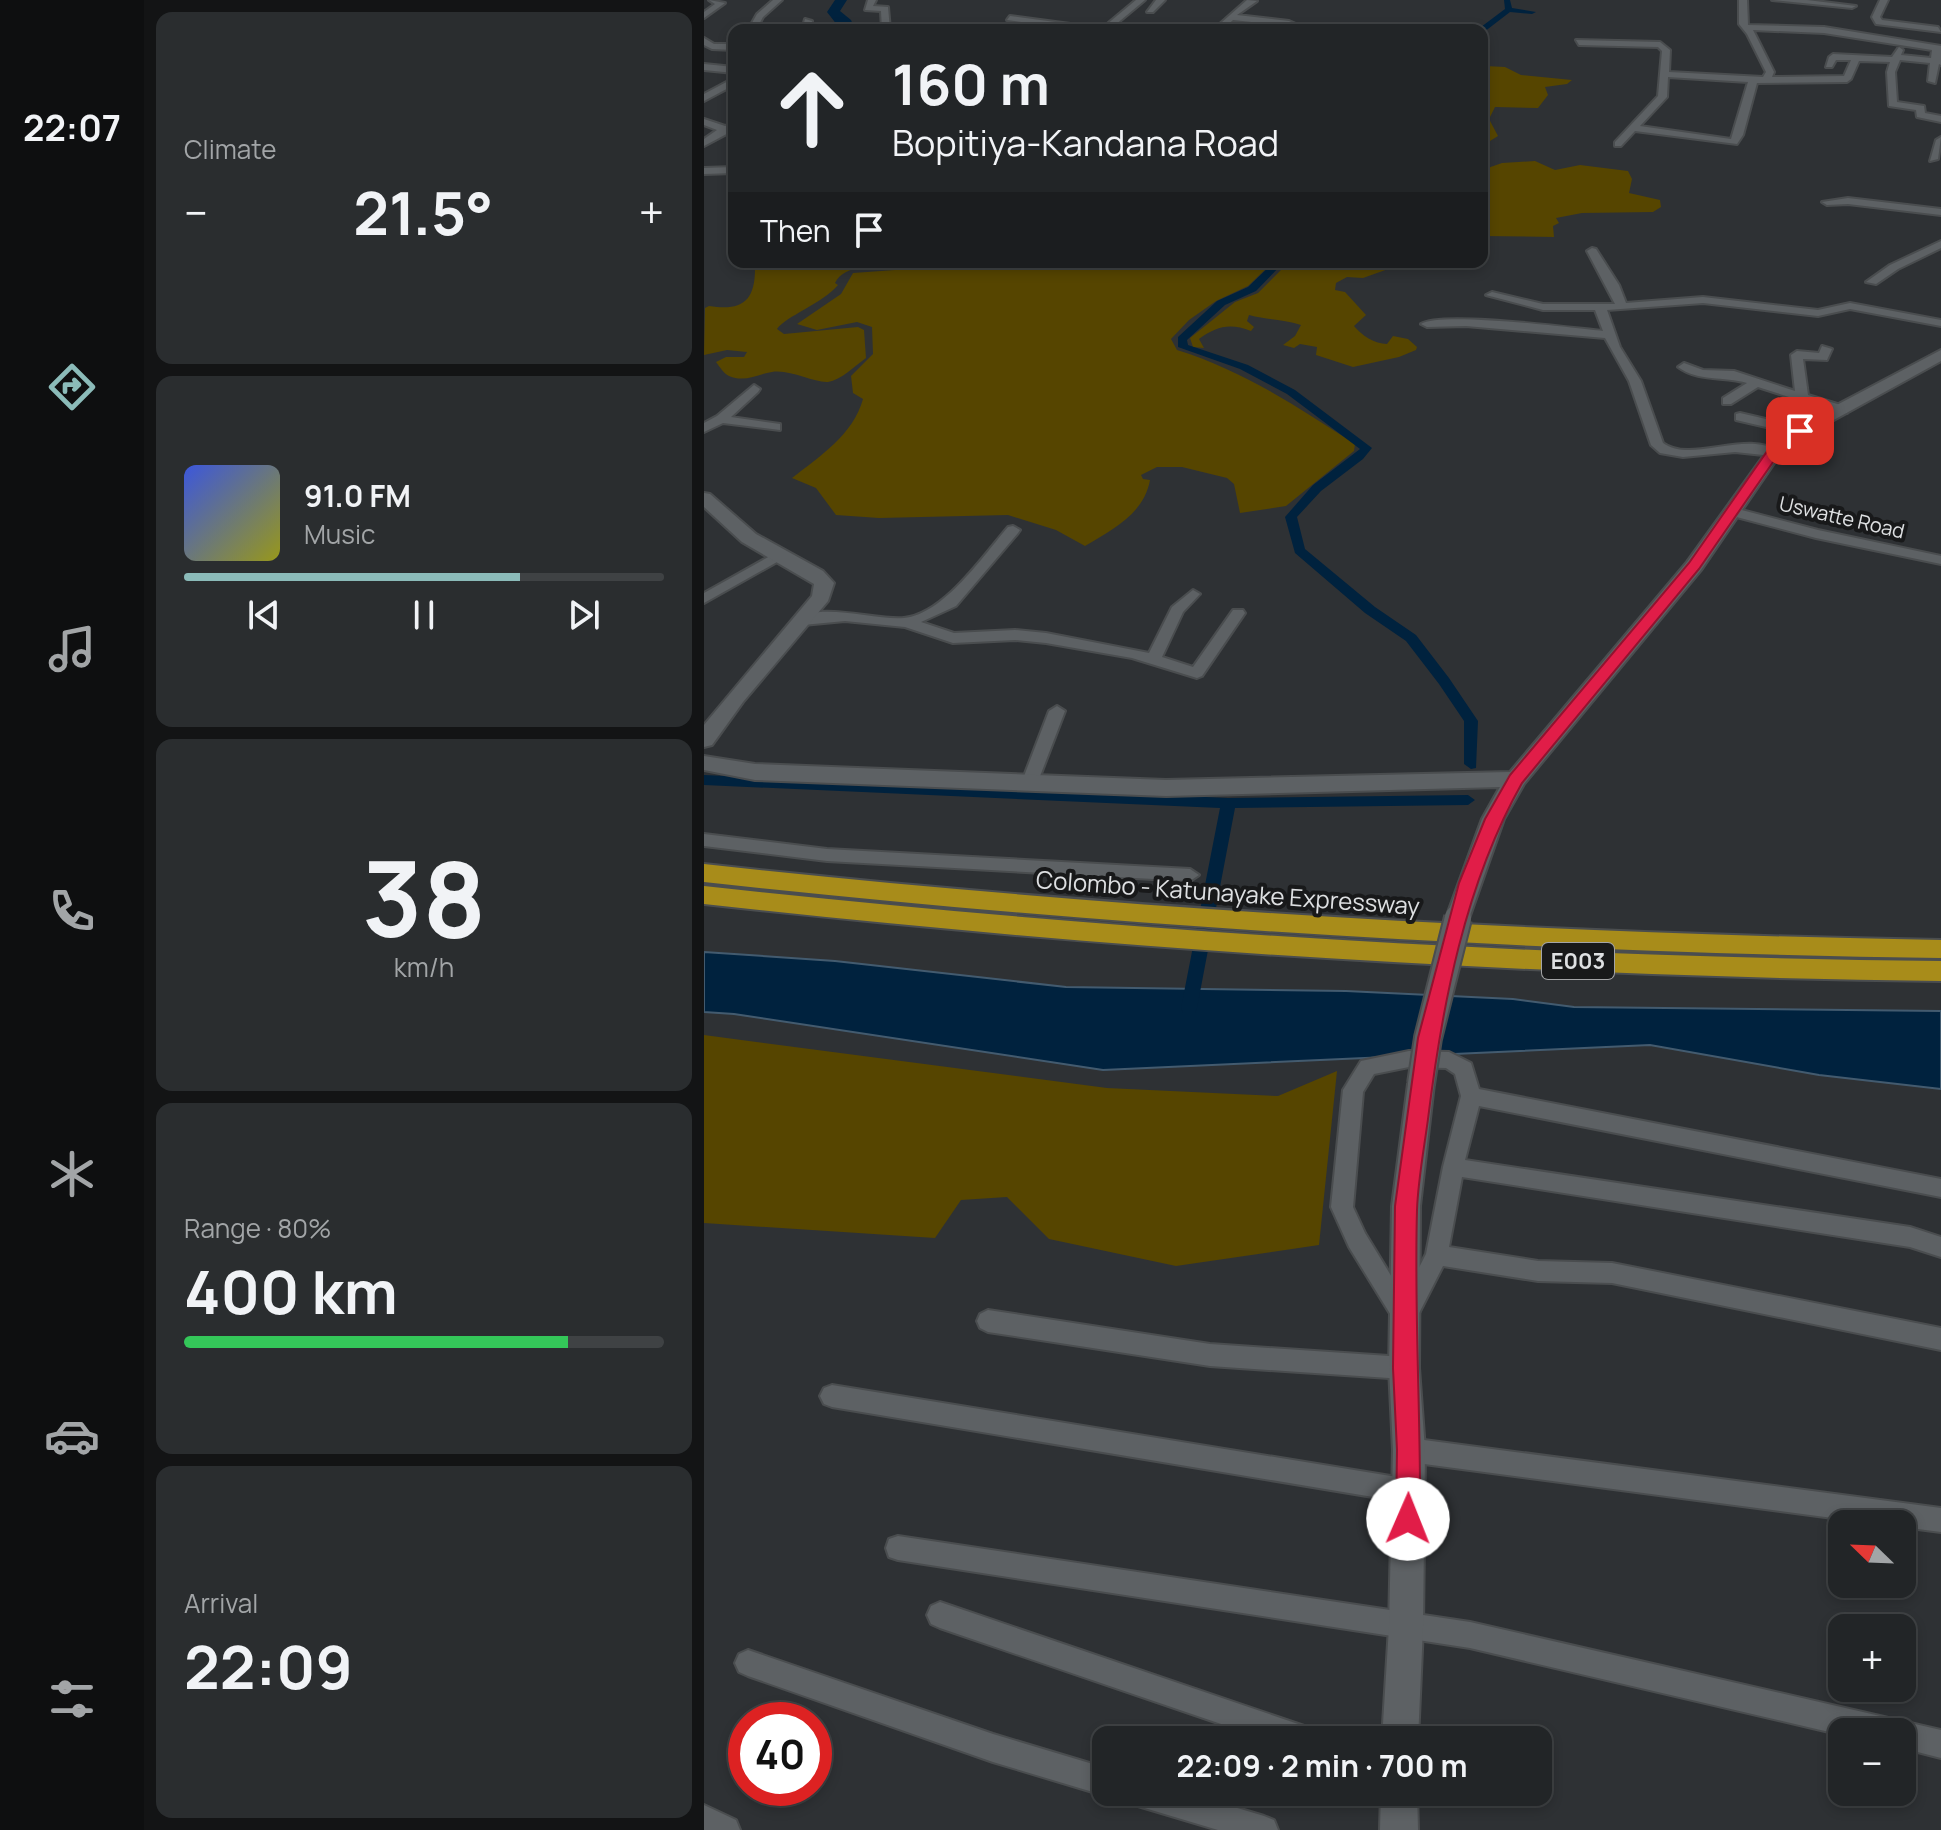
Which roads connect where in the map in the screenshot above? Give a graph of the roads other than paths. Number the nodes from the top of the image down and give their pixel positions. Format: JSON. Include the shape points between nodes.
{"nodes":[{"id":1,"x":713,"y":0,"type":"edge"},
{"id":2,"x":778,"y":0,"type":"edge"},
{"id":3,"x":872,"y":0,"type":"edge"},
{"id":4,"x":927,"y":0,"type":"edge"},
{"id":5,"x":948,"y":0,"type":"edge"},
{"id":6,"x":1141,"y":0,"type":"edge"},
{"id":7,"x":1161,"y":0,"type":"edge"},
{"id":8,"x":1251,"y":0,"type":"edge"},
{"id":9,"x":1743,"y":0,"type":"edge"},
{"id":10,"x":1776,"y":0,"type":"edge"},
{"id":11,"x":1884,"y":0,"type":"edge"},
{"id":12,"x":1852,"y":6,"type":"dead end"},
{"id":13,"x":1150,"y":10,"type":"dead end"},
{"id":14,"x":704,"y":16,"type":"edge"},
{"id":15,"x":1231,"y":17,"type":"junction"},
{"id":16,"x":1010,"y":18,"type":"dead end"},
{"id":17,"x":1941,"y":19,"type":"edge"},
{"id":18,"x":755,"y":24,"type":"edge"},
{"id":19,"x":886,"y":24,"type":"edge"},
{"id":20,"x":1038,"y":24,"type":"edge"},
{"id":21,"x":1113,"y":24,"type":"edge"},
{"id":22,"x":1223,"y":24,"type":"edge"},
{"id":23,"x":1292,"y":24,"type":"edge"},
{"id":24,"x":1746,"y":27,"type":"junction"},
{"id":25,"x":1938,"y":30,"type":"junction"},
{"id":26,"x":704,"y":41,"type":"edge"},
{"id":27,"x":1579,"y":42,"type":"dead end"},
{"id":28,"x":1901,"y":44,"type":"junction"},
{"id":29,"x":728,"y":47,"type":"edge"},
{"id":30,"x":1936,"y":48,"type":"edge"},
{"id":31,"x":704,"y":53,"type":"edge"},
{"id":32,"x":728,"y":55,"type":"edge"},
{"id":33,"x":1856,"y":58,"type":"junction"},
{"id":34,"x":1896,"y":58,"type":"junction"},
{"id":35,"x":1938,"y":62,"type":"edge"},
{"id":36,"x":1829,"y":65,"type":"dead end"},
{"id":37,"x":704,"y":67,"type":"edge"},
{"id":38,"x":728,"y":69,"type":"edge"},
{"id":39,"x":1664,"y":74,"type":"junction"},
{"id":40,"x":1753,"y":80,"type":"junction"},
{"id":41,"x":1766,"y":80,"type":"junction"},
{"id":42,"x":1932,"y":81,"type":"dead end"},
{"id":43,"x":728,"y":84,"type":"edge"},
{"id":44,"x":704,"y":98,"type":"edge"},
{"id":45,"x":1941,"y":119,"type":"edge"},
{"id":46,"x":704,"y":122,"type":"edge"},
{"id":47,"x":728,"y":126,"type":"edge"},
{"id":48,"x":728,"y":128,"type":"edge"},
{"id":49,"x":1635,"y":128,"type":"junction"},
{"id":50,"x":1941,"y":140,"type":"edge"},
{"id":51,"x":704,"y":143,"type":"edge"},
{"id":52,"x":1618,"y":144,"type":"dead end"},
{"id":53,"x":1933,"y":159,"type":"dead end"},
{"id":54,"x":728,"y":170,"type":"edge"},
{"id":55,"x":704,"y":171,"type":"edge"},
{"id":56,"x":1827,"y":202,"type":"dead end"},
{"id":57,"x":1941,"y":212,"type":"edge"},
{"id":58,"x":1941,"y":245,"type":"edge"},
{"id":59,"x":1592,"y":251,"type":"dead end"},
{"id":60,"x":1872,"y":282,"type":"dead end"},
{"id":61,"x":1492,"y":295,"type":"dead end"},
{"id":62,"x":1600,"y":307,"type":"junction"},
{"id":63,"x":1622,"y":307,"type":"junction"},
{"id":64,"x":1941,"y":323,"type":"edge"},
{"id":65,"x":1427,"y":324,"type":"dead end"},
{"id":66,"x":1609,"y":335,"type":"junction"},
{"id":67,"x":1826,"y":349,"type":"dead end"},
{"id":68,"x":1941,"y":355,"type":"edge"},
{"id":69,"x":1684,"y":367,"type":"dead end"},
{"id":70,"x":1757,"y":382,"type":"junction"},
{"id":71,"x":754,"y":389,"type":"dead end"},
{"id":72,"x":1802,"y":398,"type":"junction"},
{"id":73,"x":1727,"y":401,"type":"dead end"},
{"id":74,"x":1843,"y":410,"type":"junction"},
{"id":75,"x":1740,"y":417,"type":"dead end"},
{"id":76,"x":721,"y":419,"type":"junction"},
{"id":77,"x":776,"y":427,"type":"dead end"},
{"id":78,"x":704,"y":428,"type":"edge"},
{"id":79,"x":1800,"y":431,"type":"junction"},
{"id":80,"x":1773,"y":452,"type":"junction"},
{"id":81,"x":705,"y":500,"type":"edge"},
{"id":82,"x":1734,"y":512,"type":"junction"},
{"id":83,"x":1013,"y":530,"type":"dead end"},
{"id":84,"x":779,"y":555,"type":"junction"},
{"id":85,"x":1941,"y":560,"type":"edge"},
{"id":86,"x":1193,"y":594,"type":"dead end"},
{"id":87,"x":704,"y":599,"type":"edge"},
{"id":88,"x":1238,"y":613,"type":"dead end"},
{"id":89,"x":803,"y":620,"type":"junction"},
{"id":90,"x":907,"y":623,"type":"junction"},
{"id":91,"x":1153,"y":661,"type":"junction"},
{"id":92,"x":1057,"y":711,"type":"dead end"},
{"id":93,"x":704,"y":740,"type":"edge"},
{"id":94,"x":704,"y":763,"type":"edge"},
{"id":95,"x":1516,"y":779,"type":"junction"},
{"id":96,"x":1029,"y":784,"type":"junction"},
{"id":97,"x":704,"y":840,"type":"edge"},
{"id":98,"x":704,"y":873,"type":"edge"},
{"id":99,"x":1190,"y":875,"type":"dead end"},
{"id":100,"x":704,"y":895,"type":"edge"},
{"id":101,"x":1191,"y":930,"type":"junction"},
{"id":102,"x":1217,"y":932,"type":"junction"},
{"id":103,"x":1941,"y":949,"type":"edge"},
{"id":104,"x":1941,"y":971,"type":"edge"},
{"id":105,"x":1471,"y":1096,"type":"junction"},
{"id":106,"x":1453,"y":1167,"type":"junction"},
{"id":107,"x":1941,"y":1188,"type":"edge"},
{"id":108,"x":1941,"y":1247,"type":"edge"},
{"id":109,"x":1437,"y":1255,"type":"junction"},
{"id":110,"x":1405,"y":1318,"type":"junction"},
{"id":111,"x":988,"y":1321,"type":"dead end"},
{"id":112,"x":1941,"y":1339,"type":"edge"},
{"id":113,"x":1404,"y":1368,"type":"junction"},
{"id":114,"x":832,"y":1396,"type":"dead end"},
{"id":115,"x":1409,"y":1450,"type":"junction"},
{"id":116,"x":1409,"y":1491,"type":"junction"},
{"id":117,"x":1941,"y":1520,"type":"edge"},
{"id":118,"x":898,"y":1548,"type":"dead end"},
{"id":119,"x":940,"y":1615,"type":"dead end"},
{"id":120,"x":1406,"y":1627,"type":"junction"},
{"id":121,"x":748,"y":1663,"type":"dead end"},
{"id":122,"x":1829,"y":1718,"type":"edge"},
{"id":123,"x":1266,"y":1726,"type":"edge"},
{"id":124,"x":1401,"y":1726,"type":"edge"},
{"id":125,"x":1916,"y":1738,"type":"edge"},
{"id":126,"x":1941,"y":1744,"type":"edge"},
{"id":127,"x":1092,"y":1778,"type":"edge"},
{"id":128,"x":1184,"y":1806,"type":"edge"},
{"id":129,"x":1399,"y":1806,"type":"edge"},
{"id":130,"x":704,"y":1819,"type":"edge"},
{"id":131,"x":726,"y":1830,"type":"edge"},
{"id":132,"x":1264,"y":1830,"type":"edge"},
{"id":133,"x":1399,"y":1830,"type":"edge"}],
"edges":[{"from":1,"to":14,"type":"street","via":[[721,3]]},
{"from":2,"to":18,"type":"street"},
{"from":3,"to":19,"type":"street","via":[[868,8],[885,9]]},
{"from":4,"to":5,"type":"street"},
{"from":6,"to":21,"type":"street"},
{"from":7,"to":13,"type":"street"},
{"from":8,"to":15,"type":"street"},
{"from":9,"to":24,"type":"street"},
{"from":10,"to":12,"type":"street"},
{"from":11,"to":25,"type":"street","via":[[1876,17],[1879,22]]},
{"from":15,"to":22,"type":"street"},
{"from":15,"to":23,"type":"street"},
{"from":16,"to":20,"type":"street"},
{"from":17,"to":25,"type":"street"},
{"from":24,"to":28,"type":"street","via":[[1824,30]]},
{"from":24,"to":41,"type":"street","via":[[1770,72]]},
{"from":25,"to":30,"type":"street"},
{"from":26,"to":29,"type":"street"},
{"from":27,"to":39,"type":"street","via":[[1664,46]]},
{"from":28,"to":30,"type":"street"},
{"from":28,"to":34,"type":"street"},
{"from":30,"to":35,"type":"street"},
{"from":31,"to":32,"type":"street"},
{"from":33,"to":34,"type":"street"},
{"from":33,"to":36,"type":"street","via":[[1833,57]]},
{"from":33,"to":41,"type":"street","via":[[1847,79]]},
{"from":34,"to":35,"type":"street"},
{"from":34,"to":45,"type":"street","via":[[1892,104],[1921,108],[1920,115]]},
{"from":35,"to":42,"type":"street"},
{"from":37,"to":38,"type":"street"},
{"from":39,"to":40,"type":"street"},
{"from":39,"to":49,"type":"street","via":[[1662,97]]},
{"from":40,"to":41,"type":"street"},
{"from":40,"to":49,"type":"street","via":[[1734,142]]},
{"from":43,"to":44,"type":"street"},
{"from":46,"to":47,"type":"street"},
{"from":48,"to":51,"type":"street"},
{"from":49,"to":52,"type":"street"},
{"from":50,"to":53,"type":"street"},
{"from":54,"to":55,"type":"street"},
{"from":56,"to":57,"type":"street"},
{"from":58,"to":60,"type":"street"},
{"from":59,"to":63,"type":"street"},
{"from":61,"to":62,"type":"street","via":[[1543,307]]},
{"from":62,"to":63,"type":"street"},
{"from":62,"to":66,"type":"street"},
{"from":63,"to":64,"type":"street","via":[[1703,300],[1818,313],[1850,306]]},
{"from":65,"to":66,"type":"street"},
{"from":66,"to":80,"type":"street","via":[[1635,381],[1662,451]]},
{"from":67,"to":72,"type":"street","via":[[1823,357],[1797,355]]},
{"from":68,"to":74,"type":"street"},
{"from":69,"to":70,"type":"street"},
{"from":70,"to":72,"type":"street"},
{"from":70,"to":73,"type":"street"},
{"from":71,"to":76,"type":"street"},
{"from":72,"to":74,"type":"street"},
{"from":74,"to":79,"type":"street"},
{"from":75,"to":79,"type":"street"},
{"from":76,"to":77,"type":"street"},
{"from":76,"to":78,"type":"street"},
{"from":79,"to":80,"type":"street"},
{"from":80,"to":82,"type":"street"},
{"from":81,"to":84,"type":"street","via":[[749,538]]},
{"from":82,"to":85,"type":"street","name":"Uswatte Road"},
{"from":82,"to":95,"type":"street"},
{"from":83,"to":90,"type":"street","via":[[951,603]]},
{"from":84,"to":87,"type":"street"},
{"from":84,"to":89,"type":"street","via":[[824,583],[821,597]]},
{"from":86,"to":91,"type":"street","via":[[1177,610]]},
{"from":88,"to":91,"type":"street","via":[[1197,673]]},
{"from":89,"to":90,"type":"street","via":[[845,616]]},
{"from":89,"to":93,"type":"street"},
{"from":90,"to":91,"type":"street","via":[[953,638],[1046,638]]},
{"from":92,"to":96,"type":"street"},
{"from":94,"to":96,"type":"street","via":[[755,772]]},
{"from":95,"to":96,"type":"street","via":[[1225,787]]},
{"from":95,"to":110,"type":"street","bridge":true,"via":[[1493,819],[1458,918],[1428,1038],[1406,1206]]},
{"from":97,"to":99,"type":"street","via":[[827,855]]},
{"from":98,"to":101,"type":"highway","name":"Colombo - Katunayake Expressway","number":"E003"},
{"from":100,"to":101,"type":"highway","name":"Colombo - Katunayake Expressway","number":"E003","via":[[814,908]]},
{"from":101,"to":102,"type":"highway","name":"Colombo - Katunayake Expressway","number":"E003"},
{"from":102,"to":103,"type":"highway","name":"Colombo - Katunayake Expressway","number":"E003"},
{"from":102,"to":104,"type":"highway","name":"Colombo - Katunayake Expressway","number":"E003","via":[[1638,964]]},
{"from":105,"to":106,"type":"street"},
{"from":105,"to":107,"type":"street"},
{"from":105,"to":110,"type":"street","via":[[1464,1069],[1449,1060],[1409,1059],[1368,1067],[1353,1090],[1342,1207]]},
{"from":106,"to":108,"type":"street","via":[[1910,1237]]},
{"from":106,"to":109,"type":"street"},
{"from":109,"to":110,"type":"street"},
{"from":109,"to":112,"type":"street","via":[[1538,1271],[1612,1273]]},
{"from":110,"to":113,"type":"street"},
{"from":111,"to":113,"type":"street","via":[[1210,1355]]},
{"from":113,"to":115,"type":"street"},
{"from":114,"to":116,"type":"street"},
{"from":115,"to":116,"type":"street"},
{"from":115,"to":117,"type":"street"},
{"from":116,"to":120,"type":"street"},
{"from":118,"to":120,"type":"street"},
{"from":119,"to":123,"type":"street"},
{"from":120,"to":122,"type":"street","via":[[1470,1635]]},
{"from":120,"to":124,"type":"street"},
{"from":121,"to":127,"type":"street"},
{"from":125,"to":126,"type":"street"},
{"from":128,"to":132,"type":"street"},
{"from":129,"to":133,"type":"street"},
{"from":130,"to":131,"type":"street"}]}
